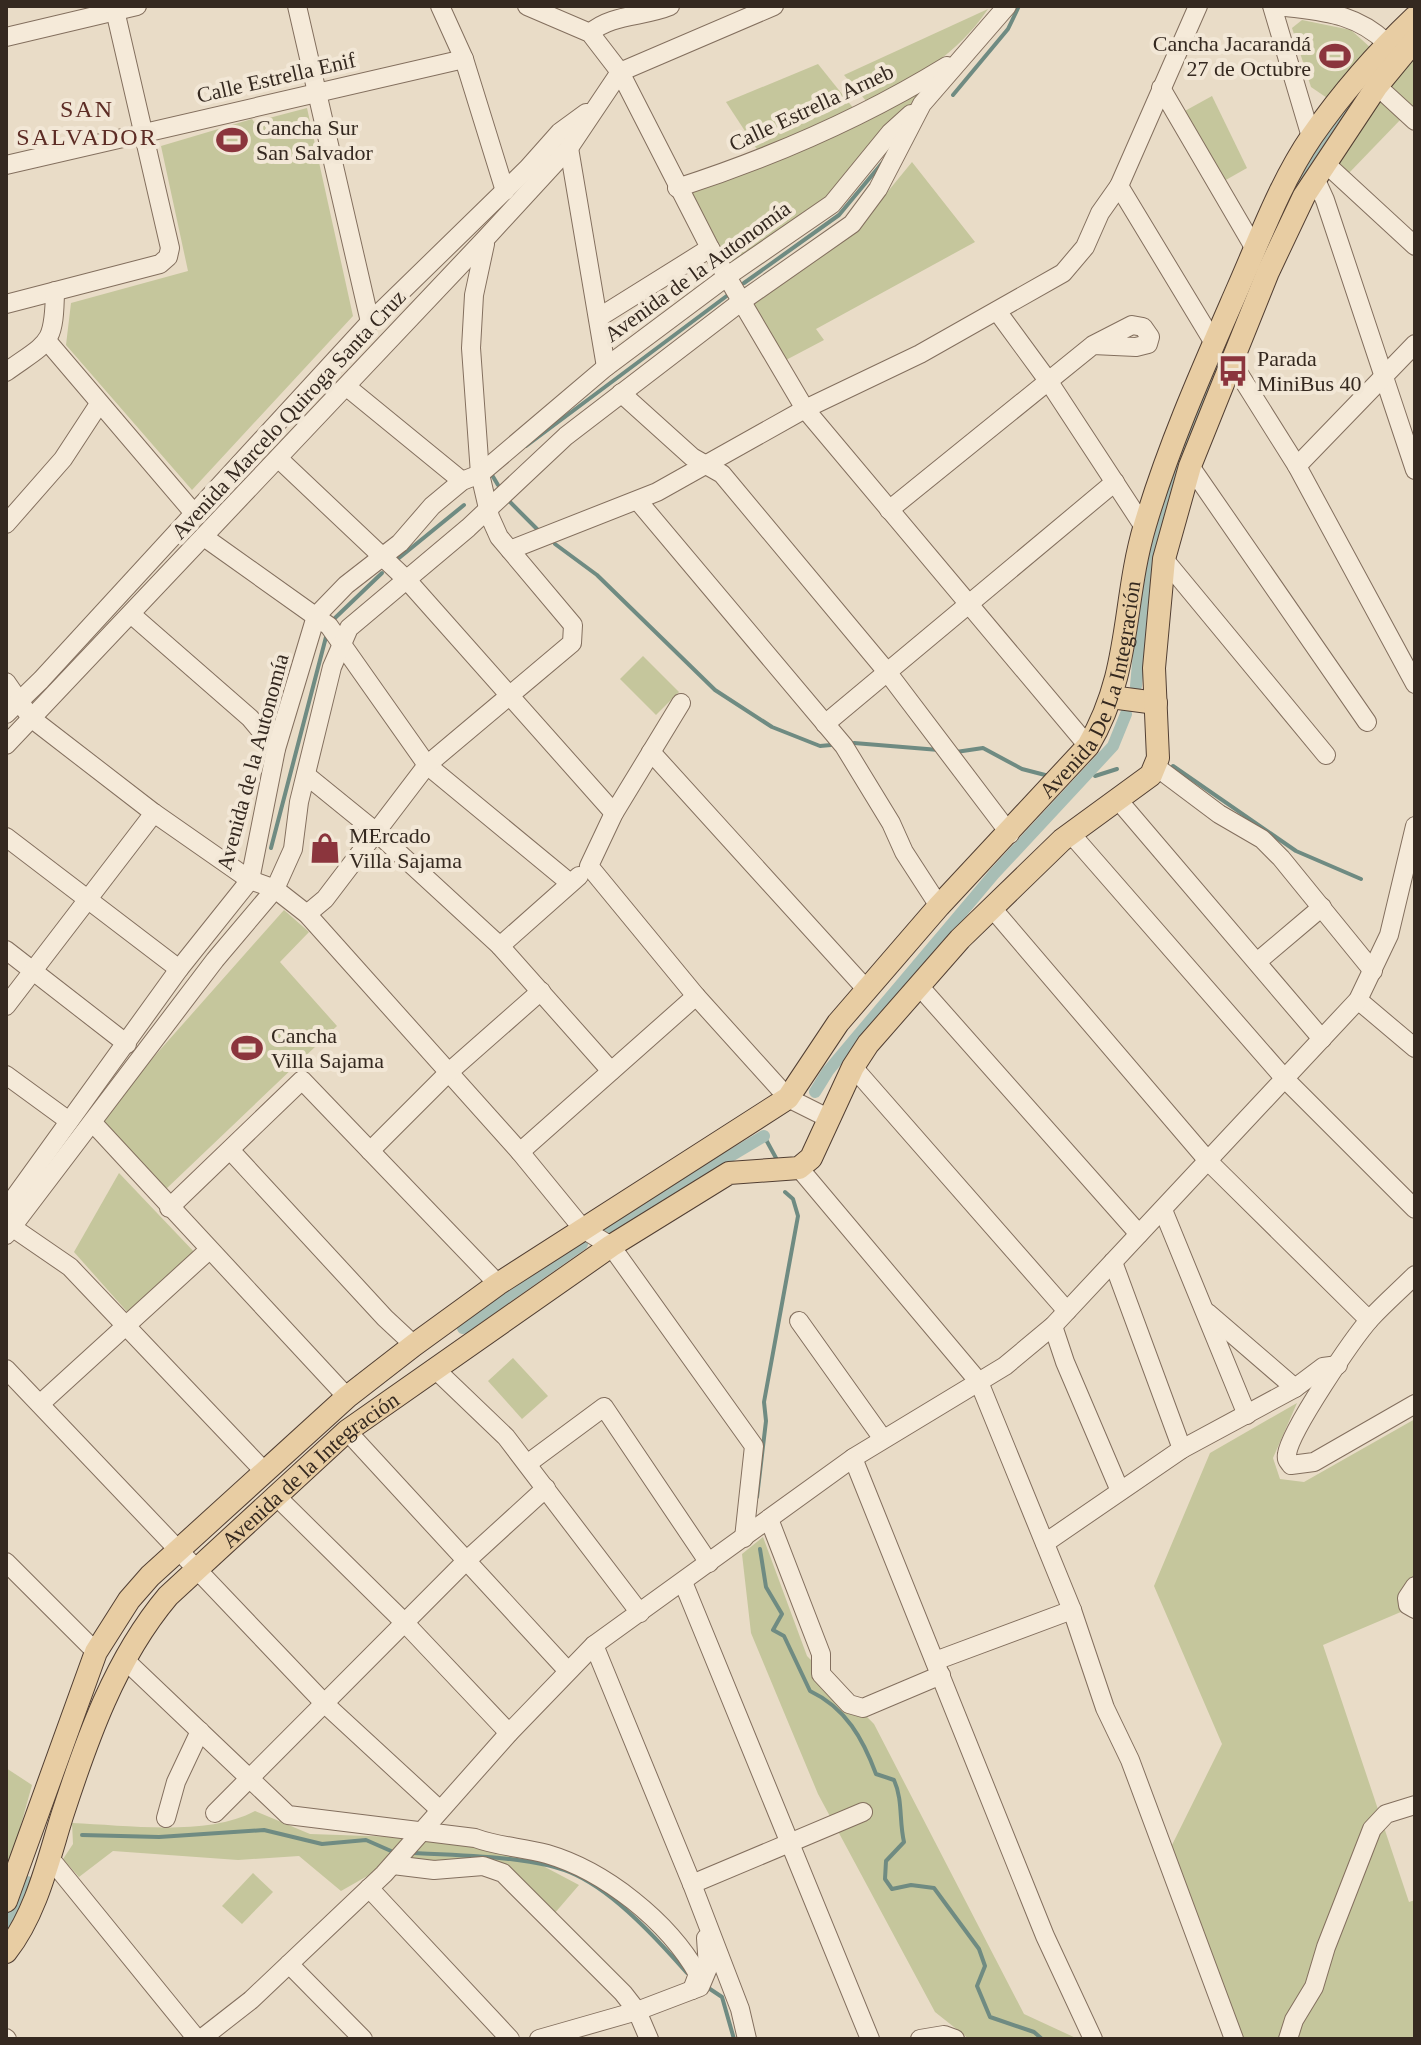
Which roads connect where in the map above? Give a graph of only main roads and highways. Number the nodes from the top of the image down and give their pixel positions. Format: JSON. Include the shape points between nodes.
{"nodes":[{"id":1,"x":1415,"y":17,"type":"edge"},
{"id":2,"x":1415,"y":40,"type":"edge"},
{"id":3,"x":1111,"y":697,"type":"junction"},
{"id":4,"x":1156,"y":703,"type":"junction"},
{"id":5,"x":799,"y":1168,"type":"joint"},
{"id":6,"x":583,"y":1229,"type":"joint"},
{"id":7,"x":32,"y":1831,"type":"junction"},
{"id":8,"x":56,"y":1835,"type":"junction"},
{"id":9,"x":6,"y":1901,"type":"edge"},
{"id":10,"x":6,"y":1952,"type":"edge"}],
"edges":[{"from":1,"to":3,"type":"main road","name":"Avenida De La Integración","via":[[1387,43],[1311,137],[1255,249],[1169,453],[1144,527],[1124,655]]},
{"from":2,"to":4,"type":"main road","name":"Avenida De La Integración","via":[[1320,171],[1268,272],[1231,361],[1190,466],[1164,559]]},
{"from":3,"to":4,"type":"main road"},
{"from":3,"to":6,"type":"main road","name":"Avenida De La Integración","via":[[1088,746],[838,1023],[788,1098]]},
{"from":4,"to":5,"type":"main road","name":"Avenida De La Integración","via":[[1159,748],[1151,775],[1062,840],[868,1044],[811,1158]]},
{"from":5,"to":8,"type":"main road","name":"Avenida de la Integración","via":[[729,1173],[611,1246],[347,1431],[275,1495],[147,1620],[106,1697]]},
{"from":6,"to":7,"type":"main road","name":"Avenida de la Integración","via":[[498,1284],[347,1397],[129,1600],[96,1652]]},
{"from":7,"to":8,"type":"main road"},
{"from":7,"to":9,"type":"main road","name":"Avenida de la Integración"},
{"from":8,"to":10,"type":"main road","name":"Avenida de la Integración","via":[[22,1926]]}]}
